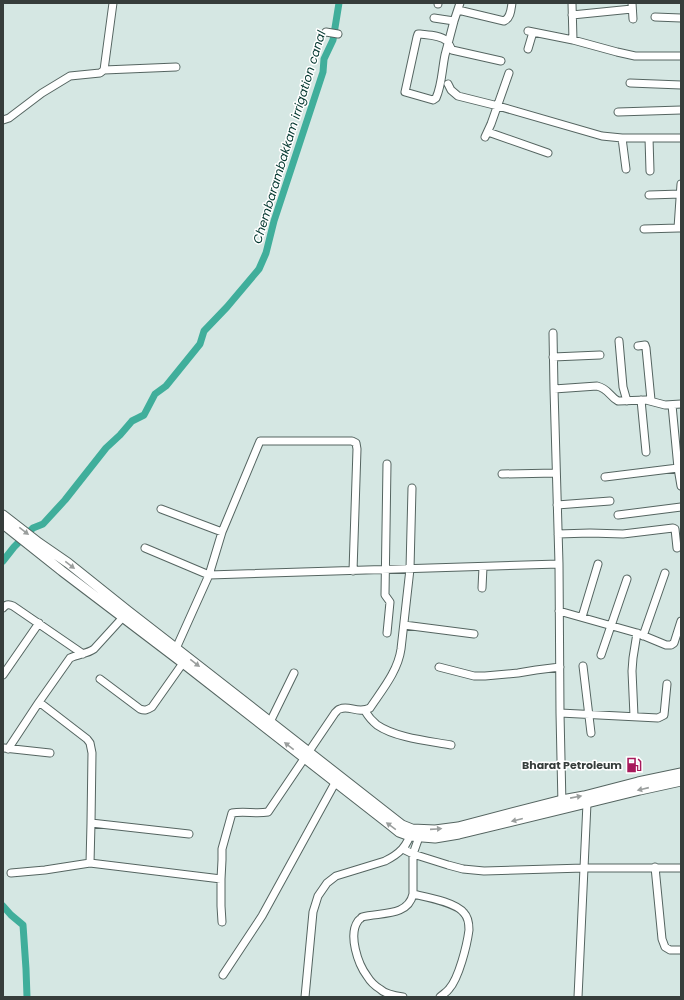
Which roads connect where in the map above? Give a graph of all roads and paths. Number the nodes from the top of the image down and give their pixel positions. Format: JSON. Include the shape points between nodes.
{"nodes":[{"id":1,"x":113,"y":3,"type":"edge"},
{"id":2,"x":512,"y":3,"type":"edge"},
{"id":3,"x":572,"y":3,"type":"edge"},
{"id":4,"x":632,"y":6,"type":"edge"},
{"id":5,"x":459,"y":7,"type":"edge"},
{"id":6,"x":572,"y":15,"type":"junction"},
{"id":7,"x":655,"y":16,"type":"dead end"},
{"id":8,"x":434,"y":18,"type":"dead end"},
{"id":9,"x":681,"y":18,"type":"edge"},
{"id":10,"x":633,"y":19,"type":"dead end"},
{"id":11,"x":454,"y":21,"type":"junction"},
{"id":12,"x":326,"y":32,"type":"dead end"},
{"id":13,"x":338,"y":34,"type":"dead end"},
{"id":14,"x":573,"y":40,"type":"junction"},
{"id":15,"x":448,"y":43,"type":"junction"},
{"id":16,"x":528,"y":49,"type":"dead end"},
{"id":17,"x":681,"y":56,"type":"edge"},
{"id":18,"x":501,"y":61,"type":"dead end"},
{"id":19,"x":176,"y":67,"type":"dead end"},
{"id":20,"x":104,"y":70,"type":"junction"},
{"id":21,"x":508,"y":73,"type":"dead end"},
{"id":22,"x":630,"y":83,"type":"dead end"},
{"id":23,"x":448,"y":84,"type":"dead end"},
{"id":24,"x":681,"y":85,"type":"edge"},
{"id":25,"x":498,"y":106,"type":"junction"},
{"id":26,"x":681,"y":110,"type":"edge"},
{"id":27,"x":618,"y":112,"type":"dead end"},
{"id":28,"x":3,"y":120,"type":"edge"},
{"id":29,"x":622,"y":138,"type":"junction"},
{"id":30,"x":649,"y":138,"type":"junction"},
{"id":31,"x":681,"y":138,"type":"edge"},
{"id":32,"x":548,"y":153,"type":"dead end"},
{"id":33,"x":626,"y":170,"type":"dead end"},
{"id":34,"x":650,"y":171,"type":"dead end"},
{"id":35,"x":681,"y":184,"type":"edge"},
{"id":36,"x":681,"y":194,"type":"edge"},
{"id":37,"x":649,"y":195,"type":"dead end"},
{"id":38,"x":680,"y":228,"type":"edge"},
{"id":39,"x":644,"y":229,"type":"dead end"},
{"id":40,"x":553,"y":333,"type":"dead end"},
{"id":41,"x":619,"y":341,"type":"dead end"},
{"id":42,"x":638,"y":346,"type":"dead end"},
{"id":43,"x":600,"y":355,"type":"dead end"},
{"id":44,"x":553,"y":358,"type":"junction"},
{"id":45,"x":554,"y":389,"type":"junction"},
{"id":46,"x":640,"y":400,"type":"junction"},
{"id":47,"x":651,"y":400,"type":"junction"},
{"id":48,"x":627,"y":401,"type":"junction"},
{"id":49,"x":672,"y":404,"type":"junction"},
{"id":50,"x":681,"y":404,"type":"edge"},
{"id":51,"x":646,"y":452,"type":"dead end"},
{"id":52,"x":387,"y":464,"type":"dead end"},
{"id":53,"x":678,"y":468,"type":"junction"},
{"id":54,"x":556,"y":473,"type":"junction"},
{"id":55,"x":502,"y":474,"type":"dead end"},
{"id":56,"x":605,"y":476,"type":"dead end"},
{"id":57,"x":681,"y":486,"type":"edge"},
{"id":58,"x":412,"y":488,"type":"dead end"},
{"id":59,"x":610,"y":501,"type":"dead end"},
{"id":60,"x":557,"y":505,"type":"junction"},
{"id":61,"x":681,"y":507,"type":"edge"},
{"id":62,"x":161,"y":509,"type":"dead end"},
{"id":63,"x":618,"y":515,"type":"dead end"},
{"id":64,"x":5,"y":521,"type":"edge"},
{"id":65,"x":222,"y":532,"type":"junction"},
{"id":66,"x":558,"y":534,"type":"junction"},
{"id":67,"x":145,"y":548,"type":"dead end"},
{"id":68,"x":677,"y":548,"type":"dead end"},
{"id":69,"x":559,"y":564,"type":"junction"},
{"id":70,"x":598,"y":564,"type":"dead end"},
{"id":71,"x":483,"y":567,"type":"junction"},
{"id":72,"x":386,"y":569,"type":"junction"},
{"id":73,"x":410,"y":569,"type":"junction"},
{"id":74,"x":353,"y":571,"type":"junction"},
{"id":75,"x":665,"y":573,"type":"dead end"},
{"id":76,"x":209,"y":575,"type":"junction"},
{"id":77,"x":627,"y":579,"type":"dead end"},
{"id":78,"x":482,"y":588,"type":"dead end"},
{"id":79,"x":3,"y":608,"type":"edge"},
{"id":80,"x":560,"y":611,"type":"junction"},
{"id":81,"x":125,"y":615,"type":"junction"},
{"id":82,"x":582,"y":617,"type":"junction"},
{"id":83,"x":681,"y":621,"type":"edge"},
{"id":84,"x":38,"y":623,"type":"junction"},
{"id":85,"x":404,"y":625,"type":"junction"},
{"id":86,"x":610,"y":626,"type":"junction"},
{"id":87,"x":387,"y":633,"type":"dead end"},
{"id":88,"x":474,"y":634,"type":"dead end"},
{"id":89,"x":640,"y":635,"type":"junction"},
{"id":90,"x":175,"y":652,"type":"junction"},
{"id":91,"x":83,"y":654,"type":"junction"},
{"id":92,"x":601,"y":655,"type":"dead end"},
{"id":93,"x":182,"y":663,"type":"junction"},
{"id":94,"x":583,"y":666,"type":"dead end"},
{"id":95,"x":439,"y":667,"type":"dead end"},
{"id":96,"x":560,"y":667,"type":"junction"},
{"id":97,"x":294,"y":673,"type":"dead end"},
{"id":98,"x":3,"y":675,"type":"edge"},
{"id":99,"x":100,"y":679,"type":"dead end"},
{"id":100,"x":667,"y":684,"type":"dead end"},
{"id":101,"x":39,"y":702,"type":"junction"},
{"id":102,"x":365,"y":711,"type":"junction"},
{"id":103,"x":560,"y":713,"type":"junction"},
{"id":104,"x":588,"y":714,"type":"junction"},
{"id":105,"x":634,"y":716,"type":"junction"},
{"id":106,"x":270,"y":722,"type":"junction"},
{"id":107,"x":591,"y":732,"type":"dead end"},
{"id":108,"x":451,"y":745,"type":"dead end"},
{"id":109,"x":5,"y":748,"type":"edge"},
{"id":110,"x":50,"y":753,"type":"dead end"},
{"id":111,"x":306,"y":755,"type":"junction"},
{"id":112,"x":681,"y":773,"type":"edge"},
{"id":113,"x":338,"y":780,"type":"junction"},
{"id":114,"x":681,"y":781,"type":"edge"},
{"id":115,"x":586,"y":804,"type":"junction"},
{"id":116,"x":562,"y":805,"type":"junction"},
{"id":117,"x":91,"y":823,"type":"junction"},
{"id":118,"x":415,"y":833,"type":"junction"},
{"id":119,"x":189,"y":834,"type":"dead end"},
{"id":120,"x":403,"y":849,"type":"junction"},
{"id":121,"x":413,"y":854,"type":"junction"},
{"id":122,"x":90,"y":863,"type":"junction"},
{"id":123,"x":655,"y":867,"type":"junction"},
{"id":124,"x":584,"y":868,"type":"junction"},
{"id":125,"x":681,"y":868,"type":"edge"},
{"id":126,"x":11,"y":873,"type":"dead end"},
{"id":127,"x":221,"y":879,"type":"junction"},
{"id":128,"x":413,"y":894,"type":"junction"},
{"id":129,"x":222,"y":922,"type":"dead end"},
{"id":130,"x":681,"y":950,"type":"edge"},
{"id":131,"x":223,"y":975,"type":"dead end"},
{"id":132,"x":381,"y":994,"type":"edge"},
{"id":133,"x":305,"y":997,"type":"edge"},
{"id":134,"x":403,"y":997,"type":"edge"},
{"id":135,"x":440,"y":997,"type":"edge"},
{"id":136,"x":578,"y":997,"type":"edge"}],
"edges":[{"from":1,"to":20,"type":"street"},
{"from":2,"to":5,"type":"street","via":[[509,17],[504,21]]},
{"from":3,"to":6,"type":"street"},
{"from":4,"to":6,"type":"street"},
{"from":4,"to":10,"type":"street"},
{"from":5,"to":11,"type":"street"},
{"from":6,"to":14,"type":"street"},
{"from":7,"to":9,"type":"street"},
{"from":8,"to":11,"type":"street"},
{"from":11,"to":15,"type":"street"},
{"from":12,"to":13,"type":"street"},
{"from":14,"to":16,"type":"street","via":[[530,32]]},
{"from":14,"to":17,"type":"street","via":[[635,56]]},
{"from":15,"to":15,"type":"street","via":[[437,37],[418,34],[404,92],[432,100],[436,98]]},
{"from":15,"to":18,"type":"street","via":[[452,50]]},
{"from":19,"to":20,"type":"street"},
{"from":20,"to":28,"type":"street","via":[[100,73],[70,76]]},
{"from":21,"to":25,"type":"street"},
{"from":22,"to":24,"type":"street"},
{"from":23,"to":25,"type":"street","via":[[458,96]]},
{"from":25,"to":29,"type":"street","via":[[602,136]]},
{"from":25,"to":32,"type":"street","via":[[486,134]]},
{"from":26,"to":27,"type":"street"},
{"from":29,"to":30,"type":"street"},
{"from":29,"to":33,"type":"street"},
{"from":30,"to":31,"type":"street"},
{"from":30,"to":34,"type":"street"},
{"from":35,"to":36,"type":"street"},
{"from":36,"to":37,"type":"street"},
{"from":36,"to":38,"type":"street"},
{"from":38,"to":39,"type":"street"},
{"from":40,"to":44,"type":"street"},
{"from":41,"to":48,"type":"street","via":[[623,387]]},
{"from":42,"to":47,"type":"street","via":[[646,348]]},
{"from":43,"to":44,"type":"street"},
{"from":44,"to":45,"type":"street"},
{"from":45,"to":48,"type":"street","via":[[597,386],[607,390],[614,399]]},
{"from":45,"to":54,"type":"street"},
{"from":46,"to":47,"type":"street"},
{"from":46,"to":48,"type":"street"},
{"from":46,"to":51,"type":"street"},
{"from":47,"to":49,"type":"street","via":[[665,405]]},
{"from":49,"to":50,"type":"street"},
{"from":49,"to":53,"type":"street"},
{"from":52,"to":72,"type":"street"},
{"from":53,"to":56,"type":"street"},
{"from":53,"to":57,"type":"street"},
{"from":54,"to":55,"type":"street"},
{"from":54,"to":60,"type":"street"},
{"from":58,"to":73,"type":"street"},
{"from":59,"to":60,"type":"street"},
{"from":60,"to":66,"type":"street"},
{"from":61,"to":63,"type":"street"},
{"from":62,"to":65,"type":"street"},
{"from":64,"to":81,"type":"main road"},
{"from":65,"to":74,"type":"street","via":[[260,441],[352,441],[356,443],[357,449]]},
{"from":65,"to":76,"type":"street"},
{"from":66,"to":68,"type":"street","via":[[624,534],[673,528]]},
{"from":66,"to":69,"type":"street"},
{"from":67,"to":76,"type":"street"},
{"from":69,"to":71,"type":"street"},
{"from":69,"to":80,"type":"street"},
{"from":70,"to":82,"type":"street"},
{"from":71,"to":73,"type":"street"},
{"from":71,"to":78,"type":"street"},
{"from":72,"to":73,"type":"street"},
{"from":72,"to":74,"type":"street"},
{"from":72,"to":87,"type":"street","via":[[385,595],[390,602]]},
{"from":73,"to":85,"type":"street"},
{"from":74,"to":76,"type":"street"},
{"from":75,"to":89,"type":"street"},
{"from":76,"to":90,"type":"street"},
{"from":77,"to":86,"type":"street"},
{"from":79,"to":84,"type":"street","via":[[10,604]]},
{"from":80,"to":82,"type":"street"},
{"from":80,"to":96,"type":"street"},
{"from":81,"to":90,"type":"main road"},
{"from":81,"to":91,"type":"street","via":[[94,649]]},
{"from":82,"to":86,"type":"street"},
{"from":83,"to":89,"type":"street","via":[[671,645]]},
{"from":84,"to":91,"type":"street"},
{"from":84,"to":98,"type":"street"},
{"from":85,"to":88,"type":"street"},
{"from":85,"to":102,"type":"street","via":[[400,658],[396,668],[370,708]]},
{"from":86,"to":89,"type":"street"},
{"from":86,"to":92,"type":"street"},
{"from":89,"to":105,"type":"street","via":[[632,671]]},
{"from":90,"to":93,"type":"main road"},
{"from":90,"to":106,"type":"main road","one_way":true},
{"from":91,"to":101,"type":"street","via":[[70,658]]},
{"from":93,"to":99,"type":"street","via":[[148,710],[140,709]]},
{"from":111,"to":93,"type":"main road","one_way":true},
{"from":94,"to":104,"type":"street"},
{"from":95,"to":96,"type":"street","via":[[474,676],[485,676]]},
{"from":96,"to":103,"type":"street"},
{"from":97,"to":106,"type":"street"},
{"from":100,"to":105,"type":"street","via":[[664,714],[658,718]]},
{"from":101,"to":109,"type":"street"},
{"from":101,"to":117,"type":"street","via":[[90,743]]},
{"from":102,"to":108,"type":"street","via":[[377,724],[388,730]]},
{"from":102,"to":111,"type":"street","via":[[340,708]]},
{"from":103,"to":104,"type":"street"},
{"from":103,"to":116,"type":"street"},
{"from":104,"to":105,"type":"street"},
{"from":104,"to":107,"type":"street"},
{"from":106,"to":111,"type":"main road"},
{"from":109,"to":110,"type":"street"},
{"from":111,"to":113,"type":"main road"},
{"from":111,"to":127,"type":"street","via":[[268,812],[232,813],[222,849]]},
{"from":116,"to":112,"type":"main road","one_way":true,"via":[[584,796]]},
{"from":113,"to":118,"type":"main road","via":[[399,832]]},
{"from":113,"to":131,"type":"street","via":[[262,916]]},
{"from":114,"to":115,"type":"main road","one_way":true},
{"from":115,"to":116,"type":"main road"},
{"from":115,"to":124,"type":"street"},
{"from":116,"to":118,"type":"main road","via":[[459,834],[435,838]]},
{"from":117,"to":119,"type":"street"},
{"from":117,"to":122,"type":"street"},
{"from":118,"to":120,"type":"street"},
{"from":118,"to":121,"type":"street"},
{"from":120,"to":121,"type":"street"},
{"from":120,"to":133,"type":"street","via":[[385,861],[336,876],[327,883],[318,896],[313,912]]},
{"from":121,"to":124,"type":"street","via":[[463,869],[484,871]]},
{"from":121,"to":128,"type":"street"},
{"from":122,"to":126,"type":"street"},
{"from":122,"to":127,"type":"street"},
{"from":123,"to":124,"type":"street"},
{"from":123,"to":125,"type":"street"},
{"from":123,"to":130,"type":"street","via":[[662,939],[665,947],[670,950]]},
{"from":124,"to":136,"type":"street"},
{"from":127,"to":129,"type":"street"},
{"from":128,"to":132,"type":"street","via":[[404,908],[397,912],[362,917],[355,928],[355,951],[360,965]]},
{"from":128,"to":135,"type":"street","via":[[445,902],[457,908],[464,912],[469,923],[457,974],[450,988]]},
{"from":132,"to":134,"type":"street"}]}
